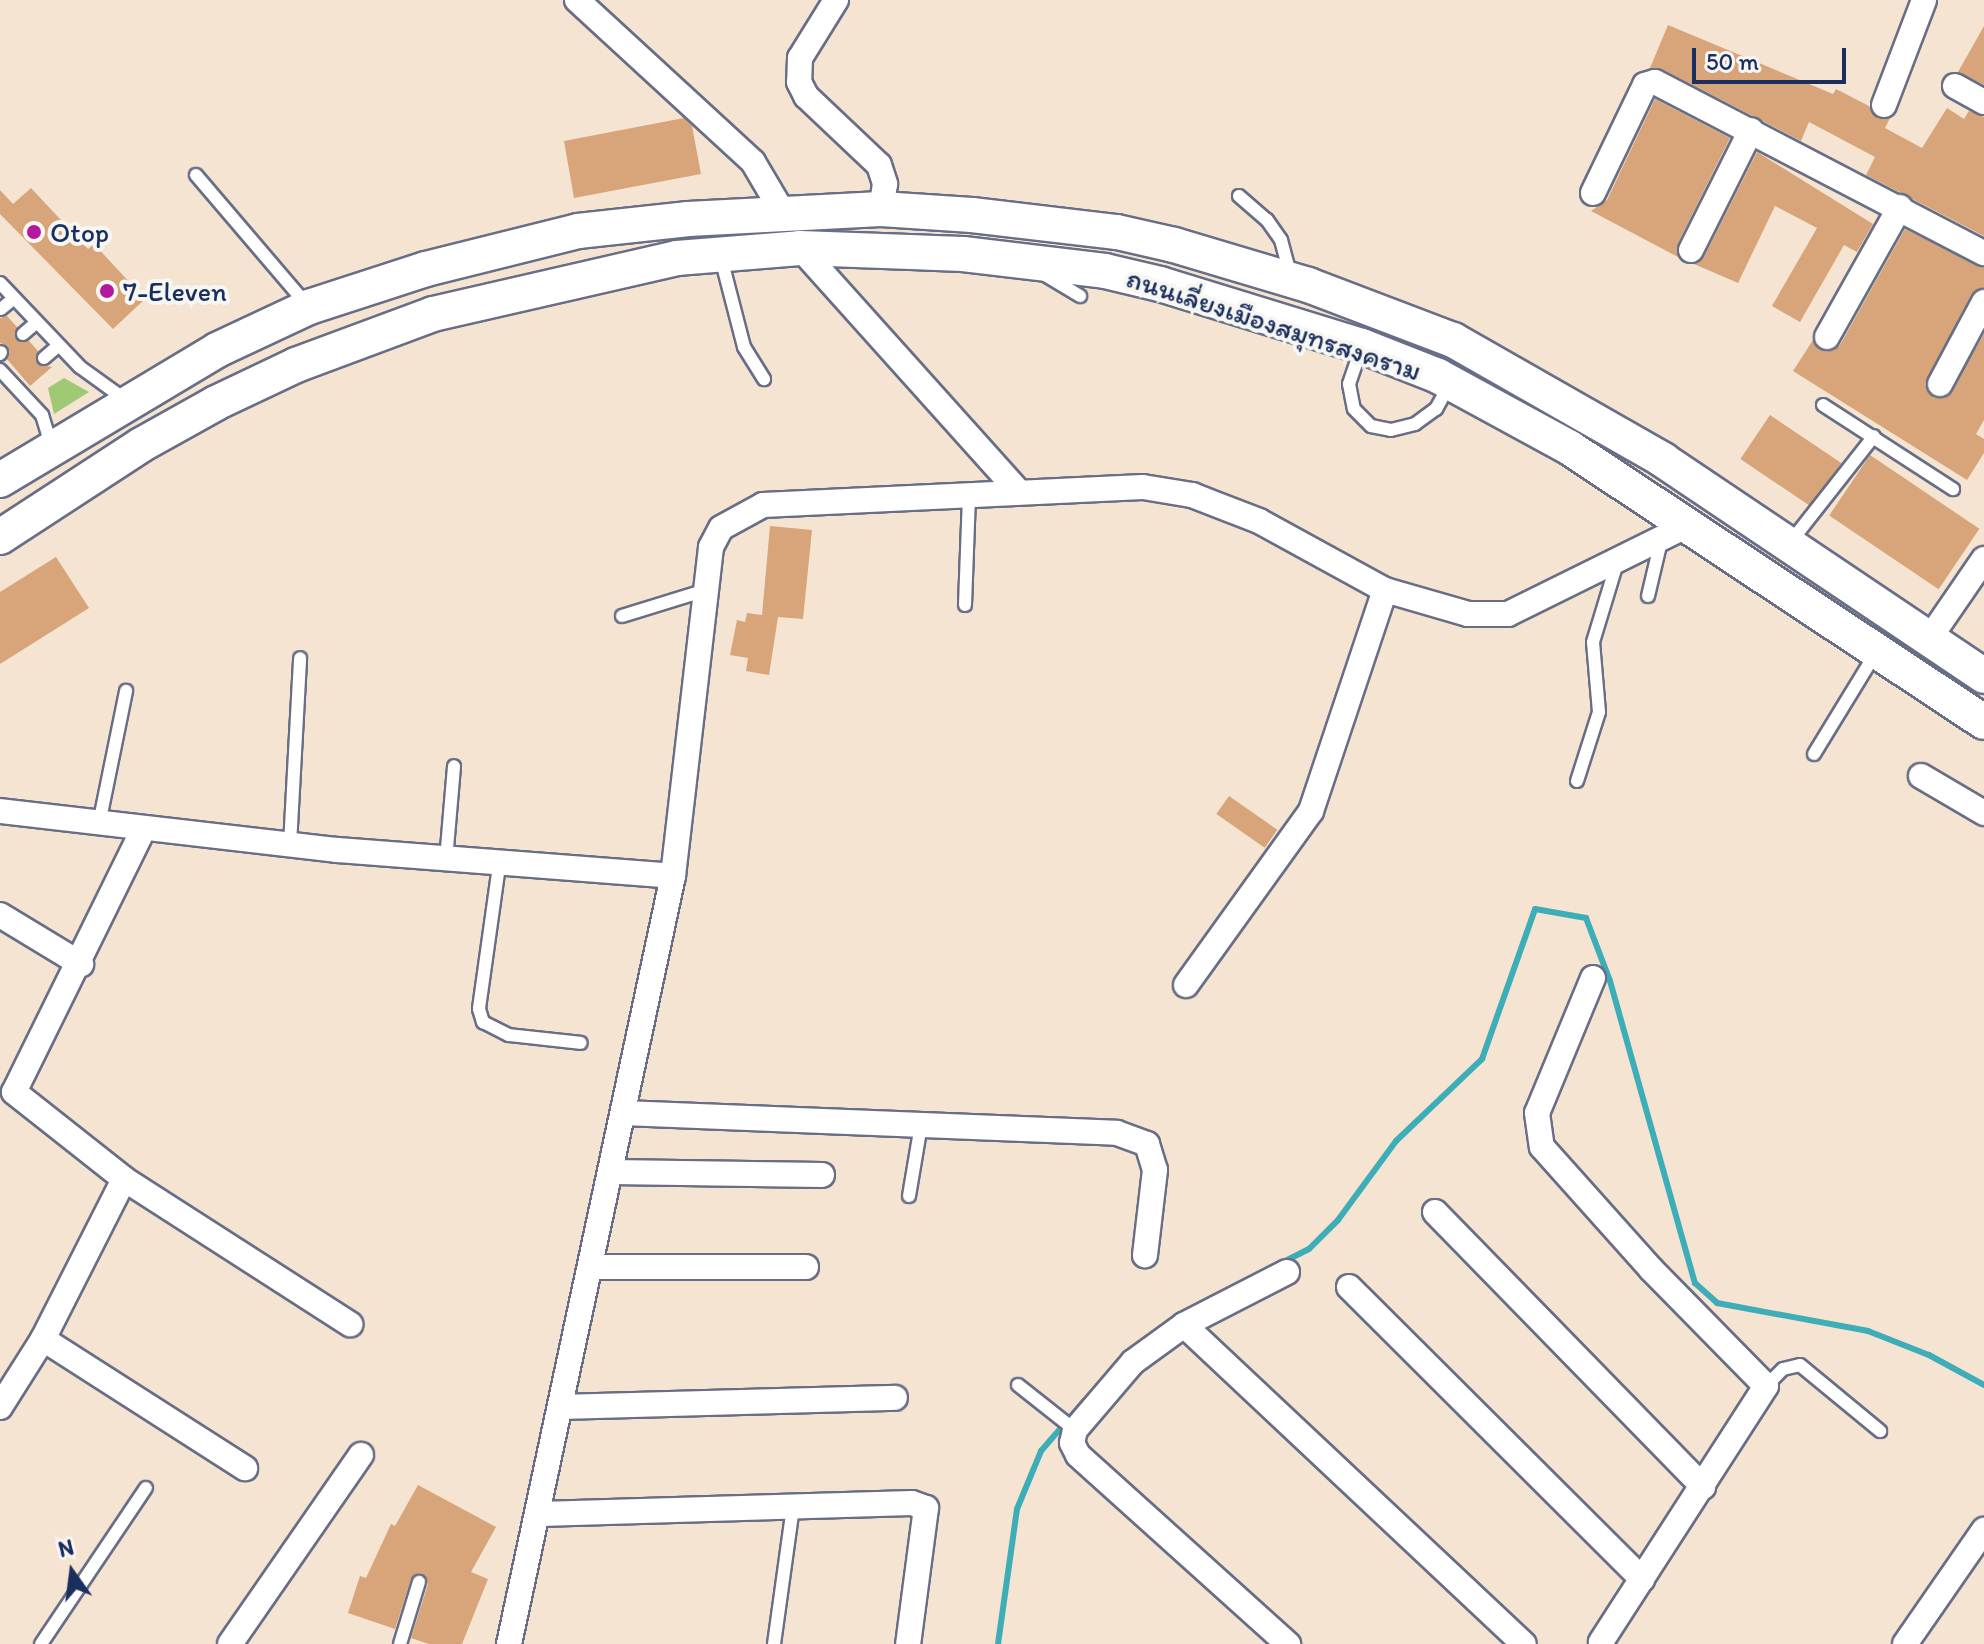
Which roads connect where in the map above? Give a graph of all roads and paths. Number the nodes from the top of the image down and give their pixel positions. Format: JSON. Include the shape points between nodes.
{"nodes":[{"id":1,"x":577,"y":0,"type":"edge"},
{"id":2,"x":836,"y":0,"type":"edge"},
{"id":3,"x":1924,"y":0,"type":"edge"},
{"id":4,"x":1955,"y":86,"type":"dead end"},
{"id":5,"x":1984,"y":102,"type":"edge"},
{"id":6,"x":1884,"y":105,"type":"dead end"},
{"id":7,"x":1751,"y":130,"type":"junction"},
{"id":8,"x":196,"y":175,"type":"dead end"},
{"id":9,"x":1593,"y":193,"type":"dead end"},
{"id":10,"x":1239,"y":196,"type":"dead end"},
{"id":11,"x":1900,"y":207,"type":"junction"},
{"id":12,"x":881,"y":209,"type":"junction"},
{"id":13,"x":782,"y":211,"type":"junction"},
{"id":14,"x":800,"y":248,"type":"junction"},
{"id":15,"x":1691,"y":250,"type":"dead end"},
{"id":16,"x":1984,"y":253,"type":"edge"},
{"id":17,"x":720,"y":255,"type":"junction"},
{"id":18,"x":1030,"y":264,"type":"junction"},
{"id":19,"x":1291,"y":280,"type":"junction"},
{"id":20,"x":0,"y":283,"type":"edge"},
{"id":21,"x":1080,"y":296,"type":"dead end"},
{"id":22,"x":14,"y":298,"type":"junction"},
{"id":23,"x":1984,"y":302,"type":"edge"},
{"id":24,"x":309,"y":307,"type":"junction"},
{"id":25,"x":1,"y":309,"type":"edge"},
{"id":26,"x":37,"y":322,"type":"junction"},
{"id":27,"x":23,"y":334,"type":"dead end"},
{"id":28,"x":1827,"y":337,"type":"dead end"},
{"id":29,"x":58,"y":346,"type":"junction"},
{"id":30,"x":1362,"y":346,"type":"junction"},
{"id":31,"x":44,"y":358,"type":"dead end"},
{"id":32,"x":0,"y":370,"type":"edge"},
{"id":33,"x":764,"y":379,"type":"dead end"},
{"id":34,"x":1451,"y":383,"type":"junction"},
{"id":35,"x":1940,"y":384,"type":"dead end"},
{"id":36,"x":127,"y":401,"type":"junction"},
{"id":37,"x":1823,"y":405,"type":"dead end"},
{"id":38,"x":1874,"y":436,"type":"junction"},
{"id":39,"x":52,"y":447,"type":"junction"},
{"id":40,"x":0,"y":480,"type":"edge"},
{"id":41,"x":1953,"y":489,"type":"dead end"},
{"id":42,"x":1019,"y":492,"type":"junction"},
{"id":43,"x":969,"y":495,"type":"junction"},
{"id":44,"x":1674,"y":532,"type":"junction"},
{"id":45,"x":0,"y":537,"type":"edge"},
{"id":46,"x":1787,"y":546,"type":"junction"},
{"id":47,"x":1984,"y":559,"type":"edge"},
{"id":48,"x":1618,"y":560,"type":"junction"},
{"id":49,"x":706,"y":590,"type":"junction"},
{"id":50,"x":1385,"y":590,"type":"junction"},
{"id":51,"x":1648,"y":596,"type":"dead end"},
{"id":52,"x":965,"y":605,"type":"dead end"},
{"id":53,"x":622,"y":616,"type":"dead end"},
{"id":54,"x":1929,"y":639,"type":"junction"},
{"id":55,"x":1877,"y":651,"type":"junction"},
{"id":56,"x":300,"y":658,"type":"dead end"},
{"id":57,"x":1984,"y":676,"type":"edge"},
{"id":58,"x":126,"y":691,"type":"dead end"},
{"id":59,"x":1984,"y":722,"type":"edge"},
{"id":60,"x":1814,"y":754,"type":"dead end"},
{"id":61,"x":454,"y":766,"type":"dead end"},
{"id":62,"x":1921,"y":776,"type":"dead end"},
{"id":63,"x":1577,"y":781,"type":"dead end"},
{"id":64,"x":0,"y":811,"type":"edge"},
{"id":65,"x":1984,"y":813,"type":"edge"},
{"id":66,"x":99,"y":824,"type":"junction"},
{"id":67,"x":143,"y":830,"type":"junction"},
{"id":68,"x":290,"y":845,"type":"junction"},
{"id":69,"x":446,"y":860,"type":"junction"},
{"id":70,"x":499,"y":866,"type":"junction"},
{"id":71,"x":673,"y":876,"type":"junction"},
{"id":72,"x":0,"y":915,"type":"edge"},
{"id":73,"x":81,"y":964,"type":"junction"},
{"id":74,"x":1593,"y":978,"type":"dead end"},
{"id":75,"x":1186,"y":985,"type":"dead end"},
{"id":76,"x":581,"y":1043,"type":"dead end"},
{"id":77,"x":623,"y":1113,"type":"junction"},
{"id":78,"x":921,"y":1125,"type":"junction"},
{"id":79,"x":611,"y":1172,"type":"junction"},
{"id":80,"x":822,"y":1175,"type":"dead end"},
{"id":81,"x":124,"y":1179,"type":"junction"},
{"id":82,"x":909,"y":1196,"type":"dead end"},
{"id":83,"x":1435,"y":1212,"type":"dead end"},
{"id":84,"x":1145,"y":1255,"type":"dead end"},
{"id":85,"x":591,"y":1267,"type":"junction"},
{"id":86,"x":806,"y":1267,"type":"dead end"},
{"id":87,"x":1287,"y":1272,"type":"dead end"},
{"id":88,"x":1349,"y":1287,"type":"dead end"},
{"id":89,"x":350,"y":1324,"type":"dead end"},
{"id":90,"x":1184,"y":1325,"type":"junction"},
{"id":91,"x":43,"y":1339,"type":"junction"},
{"id":92,"x":1018,"y":1385,"type":"dead end"},
{"id":93,"x":1766,"y":1386,"type":"junction"},
{"id":94,"x":895,"y":1398,"type":"dead end"},
{"id":95,"x":0,"y":1407,"type":"edge"},
{"id":96,"x":563,"y":1407,"type":"junction"},
{"id":97,"x":1068,"y":1424,"type":"junction"},
{"id":98,"x":1880,"y":1431,"type":"dead end"},
{"id":99,"x":361,"y":1455,"type":"dead end"},
{"id":100,"x":245,"y":1468,"type":"dead end"},
{"id":101,"x":1703,"y":1487,"type":"junction"},
{"id":102,"x":146,"y":1488,"type":"dead end"},
{"id":103,"x":793,"y":1507,"type":"junction"},
{"id":104,"x":540,"y":1514,"type":"junction"},
{"id":105,"x":1984,"y":1530,"type":"edge"},
{"id":106,"x":1642,"y":1579,"type":"junction"},
{"id":107,"x":419,"y":1582,"type":"dead end"},
{"id":108,"x":1594,"y":1643,"type":"edge"},
{"id":109,"x":41,"y":1644,"type":"edge"},
{"id":110,"x":230,"y":1644,"type":"edge"},
{"id":111,"x":400,"y":1644,"type":"edge"},
{"id":112,"x":509,"y":1644,"type":"edge"},
{"id":113,"x":774,"y":1644,"type":"edge"},
{"id":114,"x":908,"y":1644,"type":"edge"},
{"id":115,"x":1288,"y":1644,"type":"edge"},
{"id":116,"x":1524,"y":1644,"type":"edge"},
{"id":117,"x":1905,"y":1644,"type":"edge"}],
"edges":[{"from":1,"to":13,"type":"street","via":[[753,162]]},
{"from":2,"to":12,"type":"street","via":[[800,58],[799,82],[806,96],[879,165],[885,184]]},
{"from":3,"to":6,"type":"street"},
{"from":4,"to":5,"type":"street"},
{"from":7,"to":9,"type":"street","via":[[1655,82],[1645,85]]},
{"from":7,"to":11,"type":"street"},
{"from":7,"to":15,"type":"street"},
{"from":8,"to":24,"type":"lane"},
{"from":10,"to":19,"type":"lane","via":[[1281,240]]},
{"from":11,"to":16,"type":"street"},
{"from":11,"to":28,"type":"street"},
{"from":12,"to":13,"type":"main road","name":"ถนนเลี่ยงเมืองสมุทรสงคราม"},
{"from":12,"to":19,"type":"main road","name":"ถนนเลี่ยงเมืองสมุทรสงคราม","via":[[1117,232]]},
{"from":13,"to":24,"type":"main road","name":"ถนนเลี่ยงเมืองสมุทรสงคราม","via":[[578,231],[426,269]]},
{"from":14,"to":17,"type":"main road","name":"ถนนเลี่ยงเมืองสมุทรสงคราม"},
{"from":14,"to":18,"type":"main road","name":"ถนนเลี่ยงเมืองสมุทรสงคราม","via":[[963,254]]},
{"from":14,"to":42,"type":"street"},
{"from":17,"to":33,"type":"lane","via":[[744,347]]},
{"from":17,"to":45,"type":"main road","name":"ถนนเลี่ยงเมืองสมุทรสงคราม","via":[[585,276],[433,314],[296,365],[141,445]]},
{"from":18,"to":21,"type":"lane"},
{"from":18,"to":30,"type":"main road","name":"ถนนเลี่ยงเมืองสมุทรสงคราม","via":[[1105,271],[1160,284]]},
{"from":19,"to":46,"type":"main road","name":"ถนนเลี่ยงเมืองสมุทรสงคราม","via":[[1453,340],[1663,460]]},
{"from":20,"to":22,"type":"lane"},
{"from":22,"to":25,"type":"lane"},
{"from":22,"to":26,"type":"lane"},
{"from":23,"to":35,"type":"street"},
{"from":24,"to":36,"type":"main road","name":"ถนนเลี่ยงเมืองสมุทรสงคราม"},
{"from":26,"to":27,"type":"lane"},
{"from":26,"to":29,"type":"lane"},
{"from":29,"to":31,"type":"lane"},
{"from":29,"to":36,"type":"lane"},
{"from":30,"to":34,"type":"main road","name":"ถนนเลี่ยงเมืองสมุทรสงคราม"},
{"from":30,"to":34,"type":"lane","via":[[1349,384],[1354,409],[1371,426],[1391,430],[1415,424],[1436,409]]},
{"from":32,"to":39,"type":"lane","via":[[18,381],[42,415]]},
{"from":34,"to":44,"type":"main road","name":"ถนนเลี่ยงเมืองสมุทรสงคราม","via":[[1570,448]]},
{"from":36,"to":39,"type":"main road","name":"ถนนเลี่ยงเมืองสมุทรสงคราม"},
{"from":37,"to":38,"type":"lane"},
{"from":38,"to":41,"type":"lane"},
{"from":38,"to":46,"type":"lane"},
{"from":39,"to":40,"type":"main road","name":"ถนนเลี่ยงเมืองสมุทรสงคราม"},
{"from":42,"to":43,"type":"street"},
{"from":42,"to":50,"type":"street","via":[[1143,487],[1192,495],[1259,521]]},
{"from":43,"to":49,"type":"street","via":[[763,505],[721,528],[711,547]]},
{"from":43,"to":52,"type":"lane"},
{"from":44,"to":48,"type":"street"},
{"from":44,"to":51,"type":"lane"},
{"from":44,"to":55,"type":"main road","name":"ถนนเลี่ยงเมืองสมุทรสงคราม"},
{"from":46,"to":54,"type":"main road","name":"ถนนเลี่ยงเมืองสมุทรสงคราม"},
{"from":47,"to":54,"type":"street"},
{"from":48,"to":50,"type":"street","via":[[1508,614],[1468,614]]},
{"from":48,"to":63,"type":"lane","via":[[1593,642],[1599,712]]},
{"from":49,"to":53,"type":"lane"},
{"from":49,"to":71,"type":"street"},
{"from":50,"to":75,"type":"street","via":[[1311,811]]},
{"from":54,"to":57,"type":"main road","name":"ถนนเลี่ยงเมืองสมุทรสงคราม"},
{"from":55,"to":59,"type":"main road","name":"ถนนเลี่ยงเมืองสมุทรสงคราม"},
{"from":55,"to":60,"type":"lane"},
{"from":56,"to":68,"type":"lane"},
{"from":58,"to":66,"type":"lane"},
{"from":61,"to":69,"type":"lane"},
{"from":62,"to":65,"type":"street"},
{"from":64,"to":66,"type":"street"},
{"from":66,"to":67,"type":"street"},
{"from":67,"to":68,"type":"street"},
{"from":67,"to":73,"type":"street"},
{"from":68,"to":69,"type":"street"},
{"from":69,"to":70,"type":"street"},
{"from":70,"to":71,"type":"street"},
{"from":70,"to":76,"type":"lane","via":[[479,1009],[483,1022],[509,1035]]},
{"from":71,"to":77,"type":"street"},
{"from":72,"to":73,"type":"street"},
{"from":73,"to":81,"type":"street","via":[[14,1092]]},
{"from":74,"to":93,"type":"street","via":[[1537,1113],[1542,1147]]},
{"from":77,"to":78,"type":"street"},
{"from":77,"to":79,"type":"street"},
{"from":78,"to":82,"type":"lane"},
{"from":78,"to":84,"type":"street","via":[[1117,1133],[1147,1144],[1155,1170]]},
{"from":79,"to":80,"type":"street"},
{"from":79,"to":85,"type":"street"},
{"from":81,"to":89,"type":"street"},
{"from":81,"to":91,"type":"street"},
{"from":83,"to":101,"type":"street"},
{"from":85,"to":86,"type":"street"},
{"from":85,"to":96,"type":"street"},
{"from":87,"to":90,"type":"street"},
{"from":88,"to":106,"type":"street"},
{"from":90,"to":97,"type":"street","via":[[1133,1362]]},
{"from":90,"to":116,"type":"street"},
{"from":91,"to":95,"type":"street"},
{"from":91,"to":100,"type":"street"},
{"from":92,"to":97,"type":"lane"},
{"from":93,"to":98,"type":"lane","via":[[1783,1369],[1800,1365]]},
{"from":93,"to":101,"type":"street"},
{"from":94,"to":96,"type":"street"},
{"from":96,"to":104,"type":"street"},
{"from":97,"to":115,"type":"street","via":[[1078,1455]]},
{"from":99,"to":110,"type":"street"},
{"from":101,"to":106,"type":"street"},
{"from":102,"to":109,"type":"lane"},
{"from":103,"to":104,"type":"street"},
{"from":103,"to":113,"type":"lane"},
{"from":103,"to":114,"type":"street","via":[[912,1503],[926,1508]]},
{"from":104,"to":112,"type":"street"},
{"from":105,"to":117,"type":"street"},
{"from":106,"to":108,"type":"street"},
{"from":107,"to":111,"type":"lane"}]}
